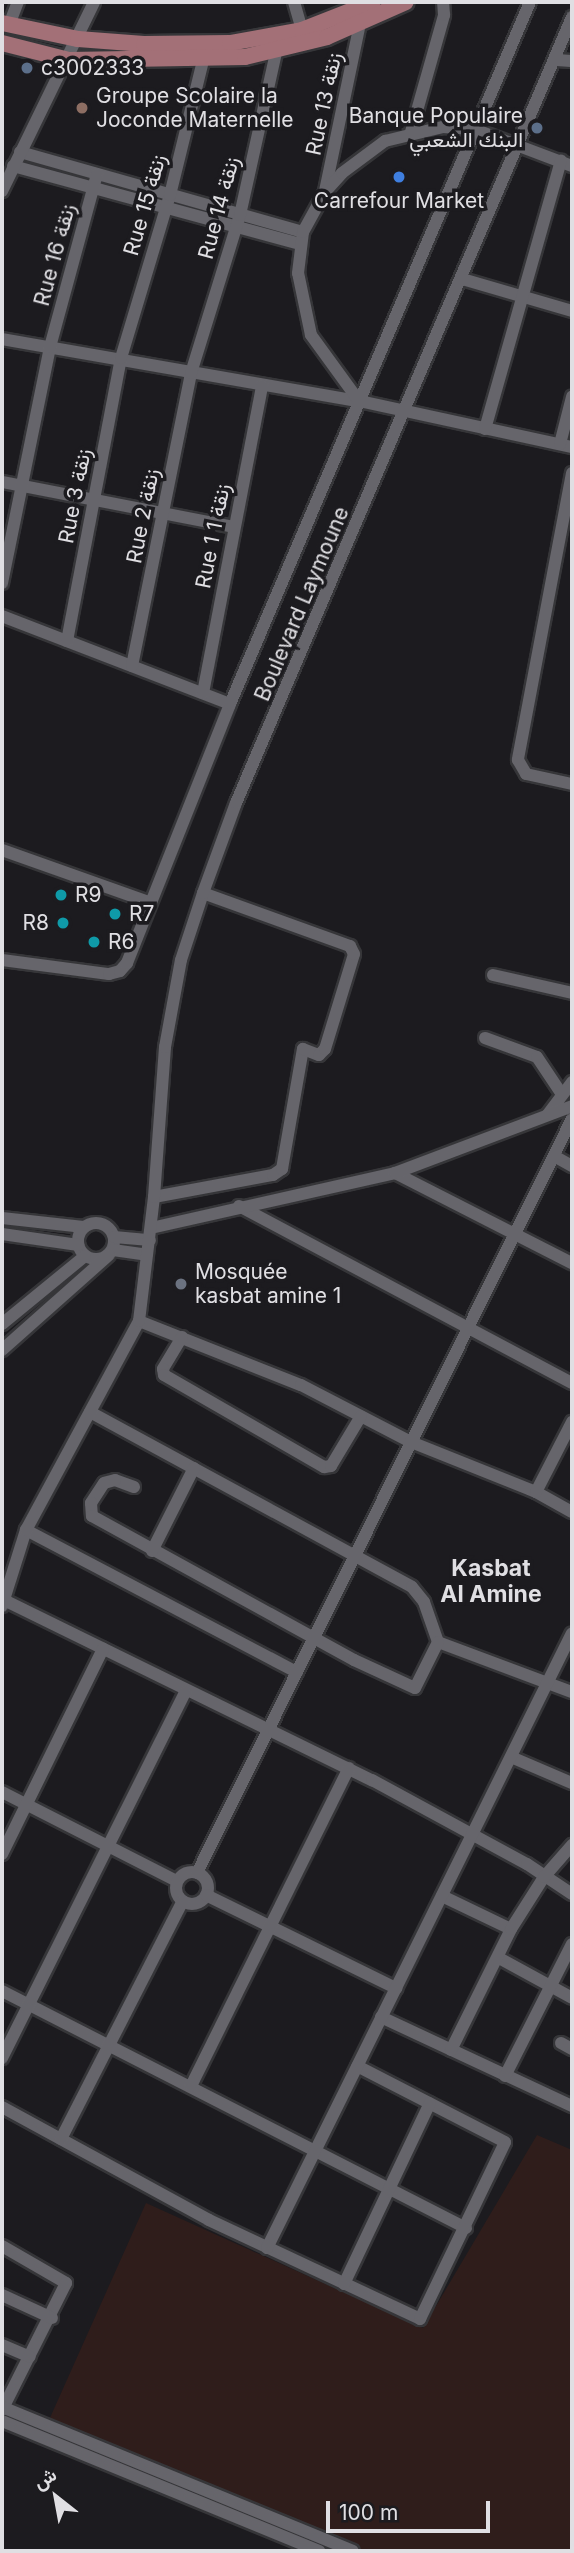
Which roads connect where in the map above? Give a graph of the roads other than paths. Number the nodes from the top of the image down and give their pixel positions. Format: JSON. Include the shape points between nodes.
{"nodes":[{"id":1,"x":18,"y":2,"type":"edge"},
{"id":2,"x":94,"y":2,"type":"edge"},
{"id":3,"x":294,"y":2,"type":"edge"},
{"id":4,"x":373,"y":2,"type":"edge"},
{"id":5,"x":406,"y":2,"type":"edge"},
{"id":6,"x":443,"y":2,"type":"edge"},
{"id":7,"x":530,"y":2,"type":"edge"},
{"id":8,"x":572,"y":17,"type":"edge"},
{"id":9,"x":360,"y":23,"type":"junction"},
{"id":10,"x":5,"y":24,"type":"edge"},
{"id":11,"x":302,"y":30,"type":"junction"},
{"id":12,"x":78,"y":39,"type":"junction"},
{"id":13,"x":2,"y":43,"type":"edge"},
{"id":14,"x":276,"y":52,"type":"junction"},
{"id":15,"x":69,"y":60,"type":"junction"},
{"id":16,"x":555,"y":60,"type":"junction"},
{"id":17,"x":203,"y":61,"type":"junction"},
{"id":18,"x":572,"y":61,"type":"edge"},
{"id":19,"x":474,"y":129,"type":"junction"},
{"id":20,"x":411,"y":132,"type":"junction"},
{"id":21,"x":520,"y":144,"type":"junction"},
{"id":22,"x":20,"y":152,"type":"junction"},
{"id":23,"x":566,"y":164,"type":"edge"},
{"id":24,"x":13,"y":166,"type":"junction"},
{"id":25,"x":95,"y":181,"type":"junction"},
{"id":26,"x":2,"y":191,"type":"edge"},
{"id":27,"x":325,"y":192,"type":"junction"},
{"id":28,"x":168,"y":201,"type":"junction"},
{"id":29,"x":238,"y":221,"type":"junction"},
{"id":30,"x":302,"y":238,"type":"junction"},
{"id":31,"x":462,"y":279,"type":"junction"},
{"id":32,"x":521,"y":297,"type":"junction"},
{"id":33,"x":572,"y":311,"type":"edge"},
{"id":34,"x":2,"y":339,"type":"edge"},
{"id":35,"x":50,"y":347,"type":"junction"},
{"id":36,"x":121,"y":358,"type":"junction"},
{"id":37,"x":191,"y":373,"type":"junction"},
{"id":38,"x":262,"y":386,"type":"junction"},
{"id":39,"x":572,"y":397,"type":"edge"},
{"id":40,"x":359,"y":401,"type":"junction"},
{"id":41,"x":405,"y":412,"type":"junction"},
{"id":42,"x":485,"y":429,"type":"junction"},
{"id":43,"x":566,"y":446,"type":"edge"},
{"id":44,"x":572,"y":473,"type":"edge"},
{"id":45,"x":2,"y":482,"type":"edge"},
{"id":46,"x":20,"y":485,"type":"junction"},
{"id":47,"x":93,"y":501,"type":"junction"},
{"id":48,"x":163,"y":514,"type":"junction"},
{"id":49,"x":233,"y":527,"type":"junction"},
{"id":50,"x":2,"y":583,"type":"edge"},
{"id":51,"x":2,"y":616,"type":"edge"},
{"id":52,"x":67,"y":641,"type":"junction"},
{"id":53,"x":132,"y":666,"type":"junction"},
{"id":54,"x":203,"y":694,"type":"junction"},
{"id":55,"x":230,"y":704,"type":"junction"},
{"id":56,"x":572,"y":784,"type":"edge"},
{"id":57,"x":2,"y":850,"type":"edge"},
{"id":58,"x":203,"y":894,"type":"junction"},
{"id":59,"x":149,"y":902,"type":"junction"},
{"id":60,"x":2,"y":960,"type":"edge"},
{"id":61,"x":493,"y":975,"type":"dead end"},
{"id":62,"x":572,"y":993,"type":"edge"},
{"id":63,"x":485,"y":1038,"type":"dead end"},
{"id":64,"x":572,"y":1082,"type":"edge"},
{"id":65,"x":561,"y":1093,"type":"junction"},
{"id":66,"x":572,"y":1105,"type":"edge"},
{"id":67,"x":548,"y":1114,"type":"junction"},
{"id":68,"x":572,"y":1118,"type":"edge"},
{"id":69,"x":554,"y":1156,"type":"junction"},
{"id":70,"x":572,"y":1166,"type":"edge"},
{"id":71,"x":395,"y":1173,"type":"junction"},
{"id":72,"x":154,"y":1197,"type":"junction"},
{"id":73,"x":239,"y":1206,"type":"junction"},
{"id":74,"x":2,"y":1218,"type":"edge"},
{"id":75,"x":84,"y":1227,"type":"junction"},
{"id":76,"x":2,"y":1234,"type":"edge"},
{"id":77,"x":150,"y":1234,"type":"junction"},
{"id":78,"x":514,"y":1235,"type":"junction"},
{"id":79,"x":112,"y":1247,"type":"junction"},
{"id":80,"x":82,"y":1250,"type":"junction"},
{"id":81,"x":147,"y":1255,"type":"junction"},
{"id":82,"x":572,"y":1263,"type":"edge"},
{"id":83,"x":139,"y":1321,"type":"junction"},
{"id":84,"x":2,"y":1324,"type":"edge"},
{"id":85,"x":468,"y":1327,"type":"junction"},
{"id":86,"x":183,"y":1337,"type":"junction"},
{"id":87,"x":2,"y":1350,"type":"edge"},
{"id":88,"x":572,"y":1383,"type":"edge"},
{"id":89,"x":90,"y":1412,"type":"junction"},
{"id":90,"x":361,"y":1416,"type":"junction"},
{"id":91,"x":572,"y":1422,"type":"edge"},
{"id":92,"x":411,"y":1442,"type":"junction"},
{"id":93,"x":194,"y":1468,"type":"junction"},
{"id":94,"x":134,"y":1486,"type":"dead end"},
{"id":95,"x":536,"y":1492,"type":"junction"},
{"id":96,"x":572,"y":1512,"type":"edge"},
{"id":97,"x":26,"y":1530,"type":"junction"},
{"id":98,"x":152,"y":1551,"type":"junction"},
{"id":99,"x":355,"y":1555,"type":"junction"},
{"id":100,"x":3,"y":1603,"type":"edge"},
{"id":101,"x":572,"y":1633,"type":"edge"},
{"id":102,"x":314,"y":1638,"type":"junction"},
{"id":103,"x":438,"y":1642,"type":"junction"},
{"id":104,"x":103,"y":1649,"type":"junction"},
{"id":105,"x":297,"y":1672,"type":"junction"},
{"id":106,"x":548,"y":1682,"type":"junction"},
{"id":107,"x":185,"y":1692,"type":"junction"},
{"id":108,"x":572,"y":1692,"type":"edge"},
{"id":109,"x":269,"y":1728,"type":"junction"},
{"id":110,"x":511,"y":1757,"type":"junction"},
{"id":111,"x":349,"y":1768,"type":"junction"},
{"id":112,"x":572,"y":1783,"type":"edge"},
{"id":113,"x":2,"y":1792,"type":"edge"},
{"id":114,"x":27,"y":1804,"type":"junction"},
{"id":115,"x":473,"y":1834,"type":"junction"},
{"id":116,"x":109,"y":1845,"type":"junction"},
{"id":117,"x":571,"y":1848,"type":"edge"},
{"id":118,"x":2,"y":1854,"type":"edge"},
{"id":119,"x":197,"y":1873,"type":"junction"},
{"id":120,"x":544,"y":1877,"type":"junction"},
{"id":121,"x":177,"y":1881,"type":"junction"},
{"id":122,"x":572,"y":1894,"type":"edge"},
{"id":123,"x":206,"y":1895,"type":"junction"},
{"id":124,"x":442,"y":1896,"type":"junction"},
{"id":125,"x":183,"y":1901,"type":"junction"},
{"id":126,"x":269,"y":1926,"type":"junction"},
{"id":127,"x":511,"y":1929,"type":"junction"},
{"id":128,"x":572,"y":1944,"type":"edge"},
{"id":129,"x":499,"y":1958,"type":"junction"},
{"id":130,"x":569,"y":1959,"type":"edge"},
{"id":131,"x":551,"y":1987,"type":"junction"},
{"id":132,"x":396,"y":1989,"type":"junction"},
{"id":133,"x":2,"y":1991,"type":"edge"},
{"id":134,"x":572,"y":1998,"type":"edge"},
{"id":135,"x":29,"y":2004,"type":"junction"},
{"id":136,"x":382,"y":2017,"type":"junction"},
{"id":137,"x":109,"y":2044,"type":"junction"},
{"id":138,"x":451,"y":2050,"type":"junction"},
{"id":139,"x":2,"y":2058,"type":"edge"},
{"id":140,"x":357,"y":2066,"type":"junction"},
{"id":141,"x":505,"y":2076,"type":"junction"},
{"id":142,"x":191,"y":2086,"type":"junction"},
{"id":143,"x":430,"y":2103,"type":"junction"},
{"id":144,"x":572,"y":2106,"type":"edge"},
{"id":145,"x":2,"y":2107,"type":"edge"},
{"id":146,"x":61,"y":2139,"type":"junction"},
{"id":147,"x":313,"y":2150,"type":"junction"},
{"id":148,"x":390,"y":2189,"type":"junction"},
{"id":149,"x":466,"y":2228,"type":"junction"},
{"id":150,"x":2,"y":2246,"type":"edge"},
{"id":151,"x":267,"y":2248,"type":"junction"},
{"id":152,"x":344,"y":2284,"type":"junction"},
{"id":153,"x":2,"y":2295,"type":"edge"},
{"id":154,"x":52,"y":2318,"type":"junction"},
{"id":155,"x":2,"y":2345,"type":"edge"},
{"id":156,"x":30,"y":2357,"type":"junction"},
{"id":157,"x":2,"y":2408,"type":"edge"},
{"id":158,"x":2,"y":2421,"type":"edge"},
{"id":159,"x":319,"y":2551,"type":"edge"},
{"id":160,"x":353,"y":2551,"type":"edge"}],
"edges":[{"from":1,"to":10,"type":"street"},
{"from":2,"to":12,"type":"street"},
{"from":3,"to":11,"type":"street"},
{"from":4,"to":11,"type":"main road"},
{"from":5,"to":9,"type":"main road"},
{"from":6,"to":20,"type":"street","via":[[444,15]]},
{"from":7,"to":19,"type":"street"},
{"from":8,"to":16,"type":"street","name":"Boulevard Laymoune"},
{"from":9,"to":14,"type":"main road"},
{"from":9,"to":27,"type":"street","name":"Rue 13 زنقة"},
{"from":10,"to":12,"type":"main road"},
{"from":11,"to":12,"type":"main road","via":[[230,43]]},
{"from":12,"to":15,"type":"street"},
{"from":13,"to":15,"type":"main road"},
{"from":14,"to":17,"type":"main road"},
{"from":14,"to":29,"type":"street","name":"Rue 14 زنقة"},
{"from":15,"to":17,"type":"main road"},
{"from":15,"to":22,"type":"street"},
{"from":16,"to":18,"type":"street"},
{"from":16,"to":21,"type":"street","name":"Boulevard Laymoune"},
{"from":17,"to":28,"type":"street","name":"Rue 15 زنقة"},
{"from":19,"to":20,"type":"street"},
{"from":19,"to":21,"type":"street"},
{"from":19,"to":40,"type":"street"},
{"from":20,"to":27,"type":"street","via":[[363,154]]},
{"from":21,"to":23,"type":"street"},
{"from":21,"to":31,"type":"street","name":"Boulevard Laymoune"},
{"from":22,"to":24,"type":"street"},
{"from":22,"to":25,"type":"street"},
{"from":23,"to":32,"type":"street"},
{"from":24,"to":25,"type":"street"},
{"from":24,"to":26,"type":"street"},
{"from":25,"to":28,"type":"street"},
{"from":25,"to":35,"type":"street","name":"Rue 16 زنقة"},
{"from":27,"to":30,"type":"street"},
{"from":28,"to":29,"type":"street"},
{"from":28,"to":36,"type":"street","name":"Rue 15 زنقة"},
{"from":29,"to":30,"type":"street"},
{"from":29,"to":37,"type":"street","name":"Rue 14 زنقة"},
{"from":30,"to":40,"type":"street","via":[[301,304],[311,335]]},
{"from":31,"to":32,"type":"street"},
{"from":31,"to":41,"type":"street","name":"Boulevard Laymoune"},
{"from":32,"to":33,"type":"street"},
{"from":32,"to":42,"type":"street"},
{"from":34,"to":35,"type":"street"},
{"from":35,"to":36,"type":"street"},
{"from":35,"to":46,"type":"street","name":"Rue 16 زنقة"},
{"from":36,"to":37,"type":"street"},
{"from":36,"to":47,"type":"street","name":"Rue 3 زنقة"},
{"from":37,"to":38,"type":"street"},
{"from":37,"to":48,"type":"street","name":"Rue 2 زنقة"},
{"from":38,"to":40,"type":"street"},
{"from":38,"to":49,"type":"street","name":"Rue 1 زنقة 1"},
{"from":39,"to":43,"type":"street"},
{"from":40,"to":41,"type":"street"},
{"from":40,"to":55,"type":"street"},
{"from":41,"to":42,"type":"street"},
{"from":41,"to":58,"type":"street","name":"Boulevard Laymoune","via":[[236,803]]},
{"from":42,"to":43,"type":"street"},
{"from":44,"to":56,"type":"street","via":[[518,760],[526,774]]},
{"from":45,"to":46,"type":"street"},
{"from":46,"to":47,"type":"street"},
{"from":46,"to":50,"type":"street","name":"Rue 16 زنقة"},
{"from":47,"to":48,"type":"street"},
{"from":47,"to":52,"type":"street","name":"Rue 3 زنقة"},
{"from":48,"to":49,"type":"street"},
{"from":48,"to":53,"type":"street","name":"Rue 2 زنقة"},
{"from":49,"to":54,"type":"street","name":"Rue 1 زنقة 1"},
{"from":51,"to":52,"type":"street"},
{"from":52,"to":53,"type":"street"},
{"from":53,"to":54,"type":"street"},
{"from":54,"to":55,"type":"street"},
{"from":55,"to":59,"type":"street"},
{"from":57,"to":59,"type":"street"},
{"from":58,"to":72,"type":"street","name":"Boulevard Laymoune","via":[[181,960],[165,1047]]},
{"from":58,"to":72,"type":"street","via":[[350,946],[354,954],[326,1049],[319,1055],[303,1049],[282,1169],[274,1175]]},
{"from":59,"to":60,"type":"street","via":[[120,971],[109,974]]},
{"from":61,"to":62,"type":"street"},
{"from":63,"to":65,"type":"street","via":[[537,1057]]},
{"from":64,"to":65,"type":"street"},
{"from":65,"to":67,"type":"street"},
{"from":66,"to":67,"type":"street"},
{"from":67,"to":71,"type":"street"},
{"from":68,"to":69,"type":"street"},
{"from":69,"to":70,"type":"street"},
{"from":69,"to":78,"type":"street"},
{"from":71,"to":73,"type":"street"},
{"from":71,"to":78,"type":"street"},
{"from":72,"to":77,"type":"street","name":"Boulevard Laymoune"},
{"from":73,"to":77,"type":"street"},
{"from":73,"to":85,"type":"street"},
{"from":74,"to":75,"type":"street"},
{"from":75,"to":79,"type":"street","via":[[102,1223]]},
{"from":75,"to":80,"type":"street"},
{"from":76,"to":80,"type":"street"},
{"from":77,"to":79,"type":"street"},
{"from":77,"to":81,"type":"street","name":"Boulevard Laymoune"},
{"from":78,"to":82,"type":"street"},
{"from":78,"to":85,"type":"street"},
{"from":79,"to":80,"type":"street","via":[[97,1259]]},
{"from":79,"to":81,"type":"street"},
{"from":79,"to":87,"type":"street"},
{"from":80,"to":84,"type":"street"},
{"from":81,"to":83,"type":"street","name":"Boulevard Laymoune"},
{"from":83,"to":86,"type":"street"},
{"from":83,"to":89,"type":"street"},
{"from":85,"to":88,"type":"street"},
{"from":85,"to":92,"type":"street"},
{"from":86,"to":90,"type":"street","via":[[301,1385]]},
{"from":86,"to":90,"type":"street","via":[[163,1369],[164,1375],[324,1466],[331,1466]]},
{"from":89,"to":93,"type":"street"},
{"from":89,"to":97,"type":"street"},
{"from":90,"to":92,"type":"street"},
{"from":91,"to":95,"type":"street"},
{"from":92,"to":95,"type":"street"},
{"from":92,"to":99,"type":"street"},
{"from":93,"to":98,"type":"street"},
{"from":93,"to":99,"type":"street"},
{"from":94,"to":98,"type":"street","via":[[104,1482],[90,1510],[98,1522]]},
{"from":95,"to":96,"type":"street"},
{"from":97,"to":100,"type":"street"},
{"from":97,"to":105,"type":"street"},
{"from":98,"to":102,"type":"street"},
{"from":99,"to":102,"type":"street"},
{"from":99,"to":103,"type":"street","via":[[420,1594]]},
{"from":100,"to":104,"type":"street"},
{"from":101,"to":106,"type":"street"},
{"from":102,"to":103,"type":"street","via":[[415,1688]]},
{"from":102,"to":105,"type":"street"},
{"from":103,"to":106,"type":"street"},
{"from":104,"to":107,"type":"street"},
{"from":104,"to":114,"type":"street"},
{"from":105,"to":109,"type":"street"},
{"from":106,"to":108,"type":"street"},
{"from":106,"to":110,"type":"street"},
{"from":107,"to":109,"type":"street"},
{"from":107,"to":116,"type":"street"},
{"from":109,"to":111,"type":"street"},
{"from":109,"to":119,"type":"street"},
{"from":110,"to":112,"type":"street"},
{"from":110,"to":115,"type":"street"},
{"from":111,"to":115,"type":"street"},
{"from":111,"to":126,"type":"street"},
{"from":113,"to":114,"type":"street"},
{"from":114,"to":116,"type":"street"},
{"from":114,"to":118,"type":"street"},
{"from":115,"to":120,"type":"street"},
{"from":115,"to":124,"type":"street"},
{"from":116,"to":121,"type":"street"},
{"from":116,"to":135,"type":"street"},
{"from":117,"to":120,"type":"street"},
{"from":119,"to":121,"type":"street","via":[[183,1874]]},
{"from":119,"to":123,"type":"street","via":[[205,1880]]},
{"from":120,"to":122,"type":"street"},
{"from":120,"to":127,"type":"street"},
{"from":121,"to":125,"type":"street","via":[[177,1895]]},
{"from":123,"to":125,"type":"street","via":[[193,1904]]},
{"from":123,"to":126,"type":"street"},
{"from":124,"to":127,"type":"street"},
{"from":124,"to":132,"type":"street"},
{"from":125,"to":137,"type":"street"},
{"from":126,"to":132,"type":"street"},
{"from":126,"to":142,"type":"street"},
{"from":127,"to":129,"type":"street"},
{"from":128,"to":130,"type":"street"},
{"from":129,"to":131,"type":"street"},
{"from":129,"to":138,"type":"street"},
{"from":130,"to":131,"type":"street"},
{"from":131,"to":134,"type":"street"},
{"from":131,"to":141,"type":"street"},
{"from":132,"to":136,"type":"street"},
{"from":133,"to":135,"type":"street"},
{"from":135,"to":137,"type":"street"},
{"from":135,"to":139,"type":"street"},
{"from":136,"to":138,"type":"street"},
{"from":136,"to":140,"type":"street"},
{"from":137,"to":142,"type":"street"},
{"from":137,"to":146,"type":"street"},
{"from":138,"to":141,"type":"street"},
{"from":140,"to":143,"type":"street"},
{"from":140,"to":147,"type":"street"},
{"from":141,"to":144,"type":"street"},
{"from":142,"to":147,"type":"street"},
{"from":143,"to":148,"type":"street"},
{"from":143,"to":149,"type":"street","via":[[505,2142]]},
{"from":145,"to":146,"type":"street"},
{"from":146,"to":151,"type":"street"},
{"from":147,"to":148,"type":"street"},
{"from":147,"to":151,"type":"street"},
{"from":148,"to":149,"type":"street"},
{"from":148,"to":152,"type":"street"},
{"from":149,"to":152,"type":"street","via":[[420,2319]]},
{"from":150,"to":154,"type":"street","via":[[66,2283]]},
{"from":151,"to":152,"type":"street"},
{"from":153,"to":154,"type":"street"},
{"from":154,"to":156,"type":"street"},
{"from":155,"to":156,"type":"street"},
{"from":156,"to":157,"type":"street"},
{"from":157,"to":160,"type":"street"},
{"from":158,"to":159,"type":"street"}]}
